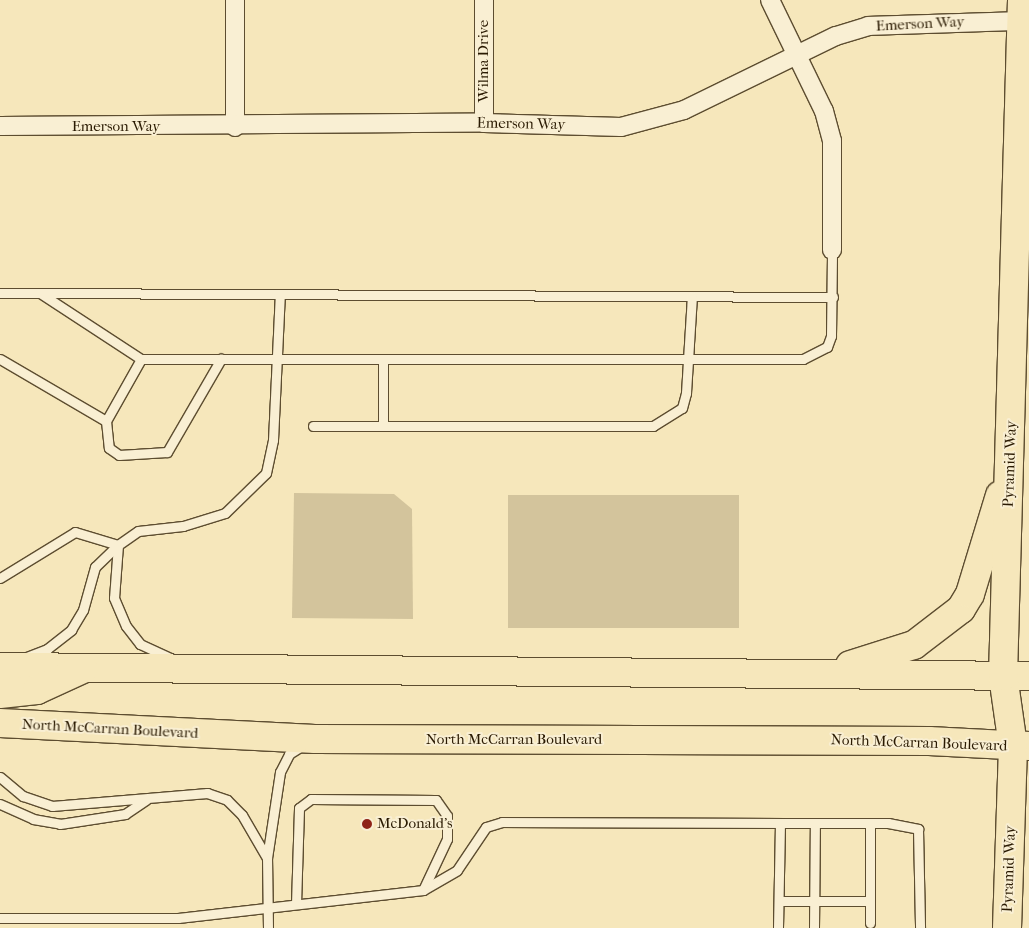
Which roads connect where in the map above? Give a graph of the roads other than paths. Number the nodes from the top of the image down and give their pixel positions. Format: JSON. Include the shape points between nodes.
{"nodes":[{"id":1,"x":235,"y":0,"type":"edge"},
{"id":2,"x":484,"y":0,"type":"edge"},
{"id":3,"x":770,"y":0,"type":"edge"},
{"id":4,"x":1021,"y":10,"type":"edge"},
{"id":5,"x":796,"y":54,"type":"junction"},
{"id":6,"x":484,"y":123,"type":"junction"},
{"id":7,"x":0,"y":126,"type":"edge"},
{"id":8,"x":236,"y":128,"type":"junction"},
{"id":9,"x":832,"y":250,"type":"joint"},
{"id":10,"x":0,"y":293,"type":"edge"},
{"id":11,"x":40,"y":293,"type":"junction"},
{"id":12,"x":280,"y":294,"type":"junction"},
{"id":13,"x":692,"y":296,"type":"junction"},
{"id":14,"x":833,"y":296,"type":"junction"},
{"id":15,"x":0,"y":359,"type":"edge"},
{"id":16,"x":140,"y":359,"type":"junction"},
{"id":17,"x":221,"y":359,"type":"junction"},
{"id":18,"x":279,"y":359,"type":"junction"},
{"id":19,"x":384,"y":359,"type":"junction"},
{"id":20,"x":691,"y":360,"type":"junction"},
{"id":21,"x":106,"y":421,"type":"junction"},
{"id":22,"x":313,"y":426,"type":"dead end"},
{"id":23,"x":383,"y":426,"type":"junction"},
{"id":24,"x":1011,"y":460,"type":"junction"},
{"id":25,"x":118,"y":545,"type":"junction"},
{"id":26,"x":0,"y":578,"type":"edge"},
{"id":27,"x":0,"y":667,"type":"edge"},
{"id":28,"x":87,"y":667,"type":"junction"},
{"id":29,"x":203,"y":669,"type":"junction"},
{"id":30,"x":816,"y":673,"type":"junction"},
{"id":31,"x":1016,"y":676,"type":"edge"},
{"id":32,"x":0,"y":694,"type":"edge"},
{"id":33,"x":0,"y":723,"type":"edge"},
{"id":34,"x":316,"y":739,"type":"junction"},
{"id":35,"x":1024,"y":743,"type":"edge"},
{"id":36,"x":0,"y":777,"type":"edge"},
{"id":37,"x":146,"y":800,"type":"junction"},
{"id":38,"x":0,"y":804,"type":"edge"},
{"id":39,"x":780,"y":823,"type":"junction"},
{"id":40,"x":815,"y":823,"type":"junction"},
{"id":41,"x":870,"y":823,"type":"junction"},
{"id":42,"x":267,"y":858,"type":"junction"},
{"id":43,"x":423,"y":890,"type":"junction"},
{"id":44,"x":778,"y":901,"type":"junction"},
{"id":45,"x":814,"y":901,"type":"junction"},
{"id":46,"x":870,"y":901,"type":"junction"},
{"id":47,"x":296,"y":904,"type":"junction"},
{"id":48,"x":268,"y":907,"type":"junction"},
{"id":49,"x":0,"y":918,"type":"edge"},
{"id":50,"x":870,"y":923,"type":"dead end"},
{"id":51,"x":268,"y":928,"type":"edge"},
{"id":52,"x":778,"y":928,"type":"edge"},
{"id":53,"x":814,"y":928,"type":"edge"},
{"id":54,"x":920,"y":928,"type":"edge"},
{"id":55,"x":1007,"y":928,"type":"edge"}],
"edges":[{"from":1,"to":8,"type":"street"},
{"from":2,"to":6,"type":"street","name":"Wilma Drive"},
{"from":3,"to":5,"type":"street"},
{"from":4,"to":5,"type":"street","name":"Emerson Way","via":[[868,26]]},
{"from":4,"to":24,"type":"main road","name":"Pyramid Way"},
{"from":5,"to":6,"type":"street","name":"Emerson Way","via":[[654,121],[621,127]]},
{"from":5,"to":9,"type":"street","via":[[824,111],[832,140]]},
{"from":6,"to":8,"type":"street","name":"Emerson Way"},
{"from":7,"to":8,"type":"street","name":"Emerson Way"},
{"from":9,"to":14,"type":"lane"},
{"from":10,"to":11,"type":"lane"},
{"from":11,"to":12,"type":"lane"},
{"from":11,"to":16,"type":"lane"},
{"from":12,"to":13,"type":"lane"},
{"from":12,"to":18,"type":"lane"},
{"from":13,"to":14,"type":"lane"},
{"from":13,"to":20,"type":"lane"},
{"from":14,"to":20,"type":"lane","via":[[831,336],[819,354],[803,359]]},
{"from":15,"to":21,"type":"lane"},
{"from":16,"to":17,"type":"lane"},
{"from":16,"to":21,"type":"lane"},
{"from":17,"to":18,"type":"lane"},
{"from":17,"to":21,"type":"lane","via":[[167,452],[119,455],[109,448]]},
{"from":18,"to":19,"type":"lane"},
{"from":18,"to":25,"type":"lane","via":[[266,473],[224,513],[183,526],[138,531]]},
{"from":19,"to":20,"type":"lane"},
{"from":19,"to":23,"type":"lane"},
{"from":20,"to":23,"type":"lane","via":[[682,408],[653,426]]},
{"from":22,"to":23,"type":"lane"},
{"from":24,"to":30,"type":"main road","via":[[970,594],[961,609],[914,645]]},
{"from":24,"to":31,"type":"main road","name":"Pyramid Way"},
{"from":25,"to":26,"type":"lane","via":[[90,533],[75,532]]},
{"from":25,"to":27,"type":"lane","via":[[95,567],[83,610],[71,630],[47,649]]},
{"from":25,"to":29,"type":"lane","via":[[114,598],[126,626],[140,644],[159,655]]},
{"from":27,"to":28,"type":"main road"},
{"from":28,"to":29,"type":"main road"},
{"from":28,"to":32,"type":"main road","via":[[37,690]]},
{"from":29,"to":30,"type":"main road"},
{"from":30,"to":31,"type":"main road"},
{"from":31,"to":35,"type":"main road","name":"Pyramid Way"},
{"from":33,"to":34,"type":"main road","name":"North McCarran Boulevard"},
{"from":34,"to":35,"type":"main road","name":"North McCarran Boulevard"},
{"from":34,"to":42,"type":"lane","via":[[289,754],[280,772]]},
{"from":35,"to":55,"type":"main road","name":"Pyramid Way"},
{"from":36,"to":37,"type":"lane","via":[[23,796],[52,806]]},
{"from":37,"to":38,"type":"lane","via":[[125,814],[60,824],[33,819]]},
{"from":37,"to":42,"type":"lane","via":[[207,793],[227,800],[242,814]]},
{"from":39,"to":40,"type":"lane"},
{"from":39,"to":43,"type":"lane","via":[[502,822],[486,827],[457,870]]},
{"from":39,"to":44,"type":"lane"},
{"from":40,"to":41,"type":"lane"},
{"from":40,"to":45,"type":"lane"},
{"from":41,"to":46,"type":"lane"},
{"from":41,"to":54,"type":"lane","via":[[918,829]]},
{"from":42,"to":48,"type":"lane"},
{"from":43,"to":47,"type":"lane"},
{"from":43,"to":47,"type":"lane","via":[[447,839],[448,816],[436,800],[311,799],[299,808]]},
{"from":44,"to":45,"type":"lane"},
{"from":44,"to":52,"type":"lane"},
{"from":45,"to":46,"type":"lane"},
{"from":45,"to":53,"type":"lane"},
{"from":46,"to":50,"type":"lane"},
{"from":47,"to":48,"type":"lane"},
{"from":48,"to":49,"type":"lane","via":[[178,918]]},
{"from":48,"to":51,"type":"lane"}]}
